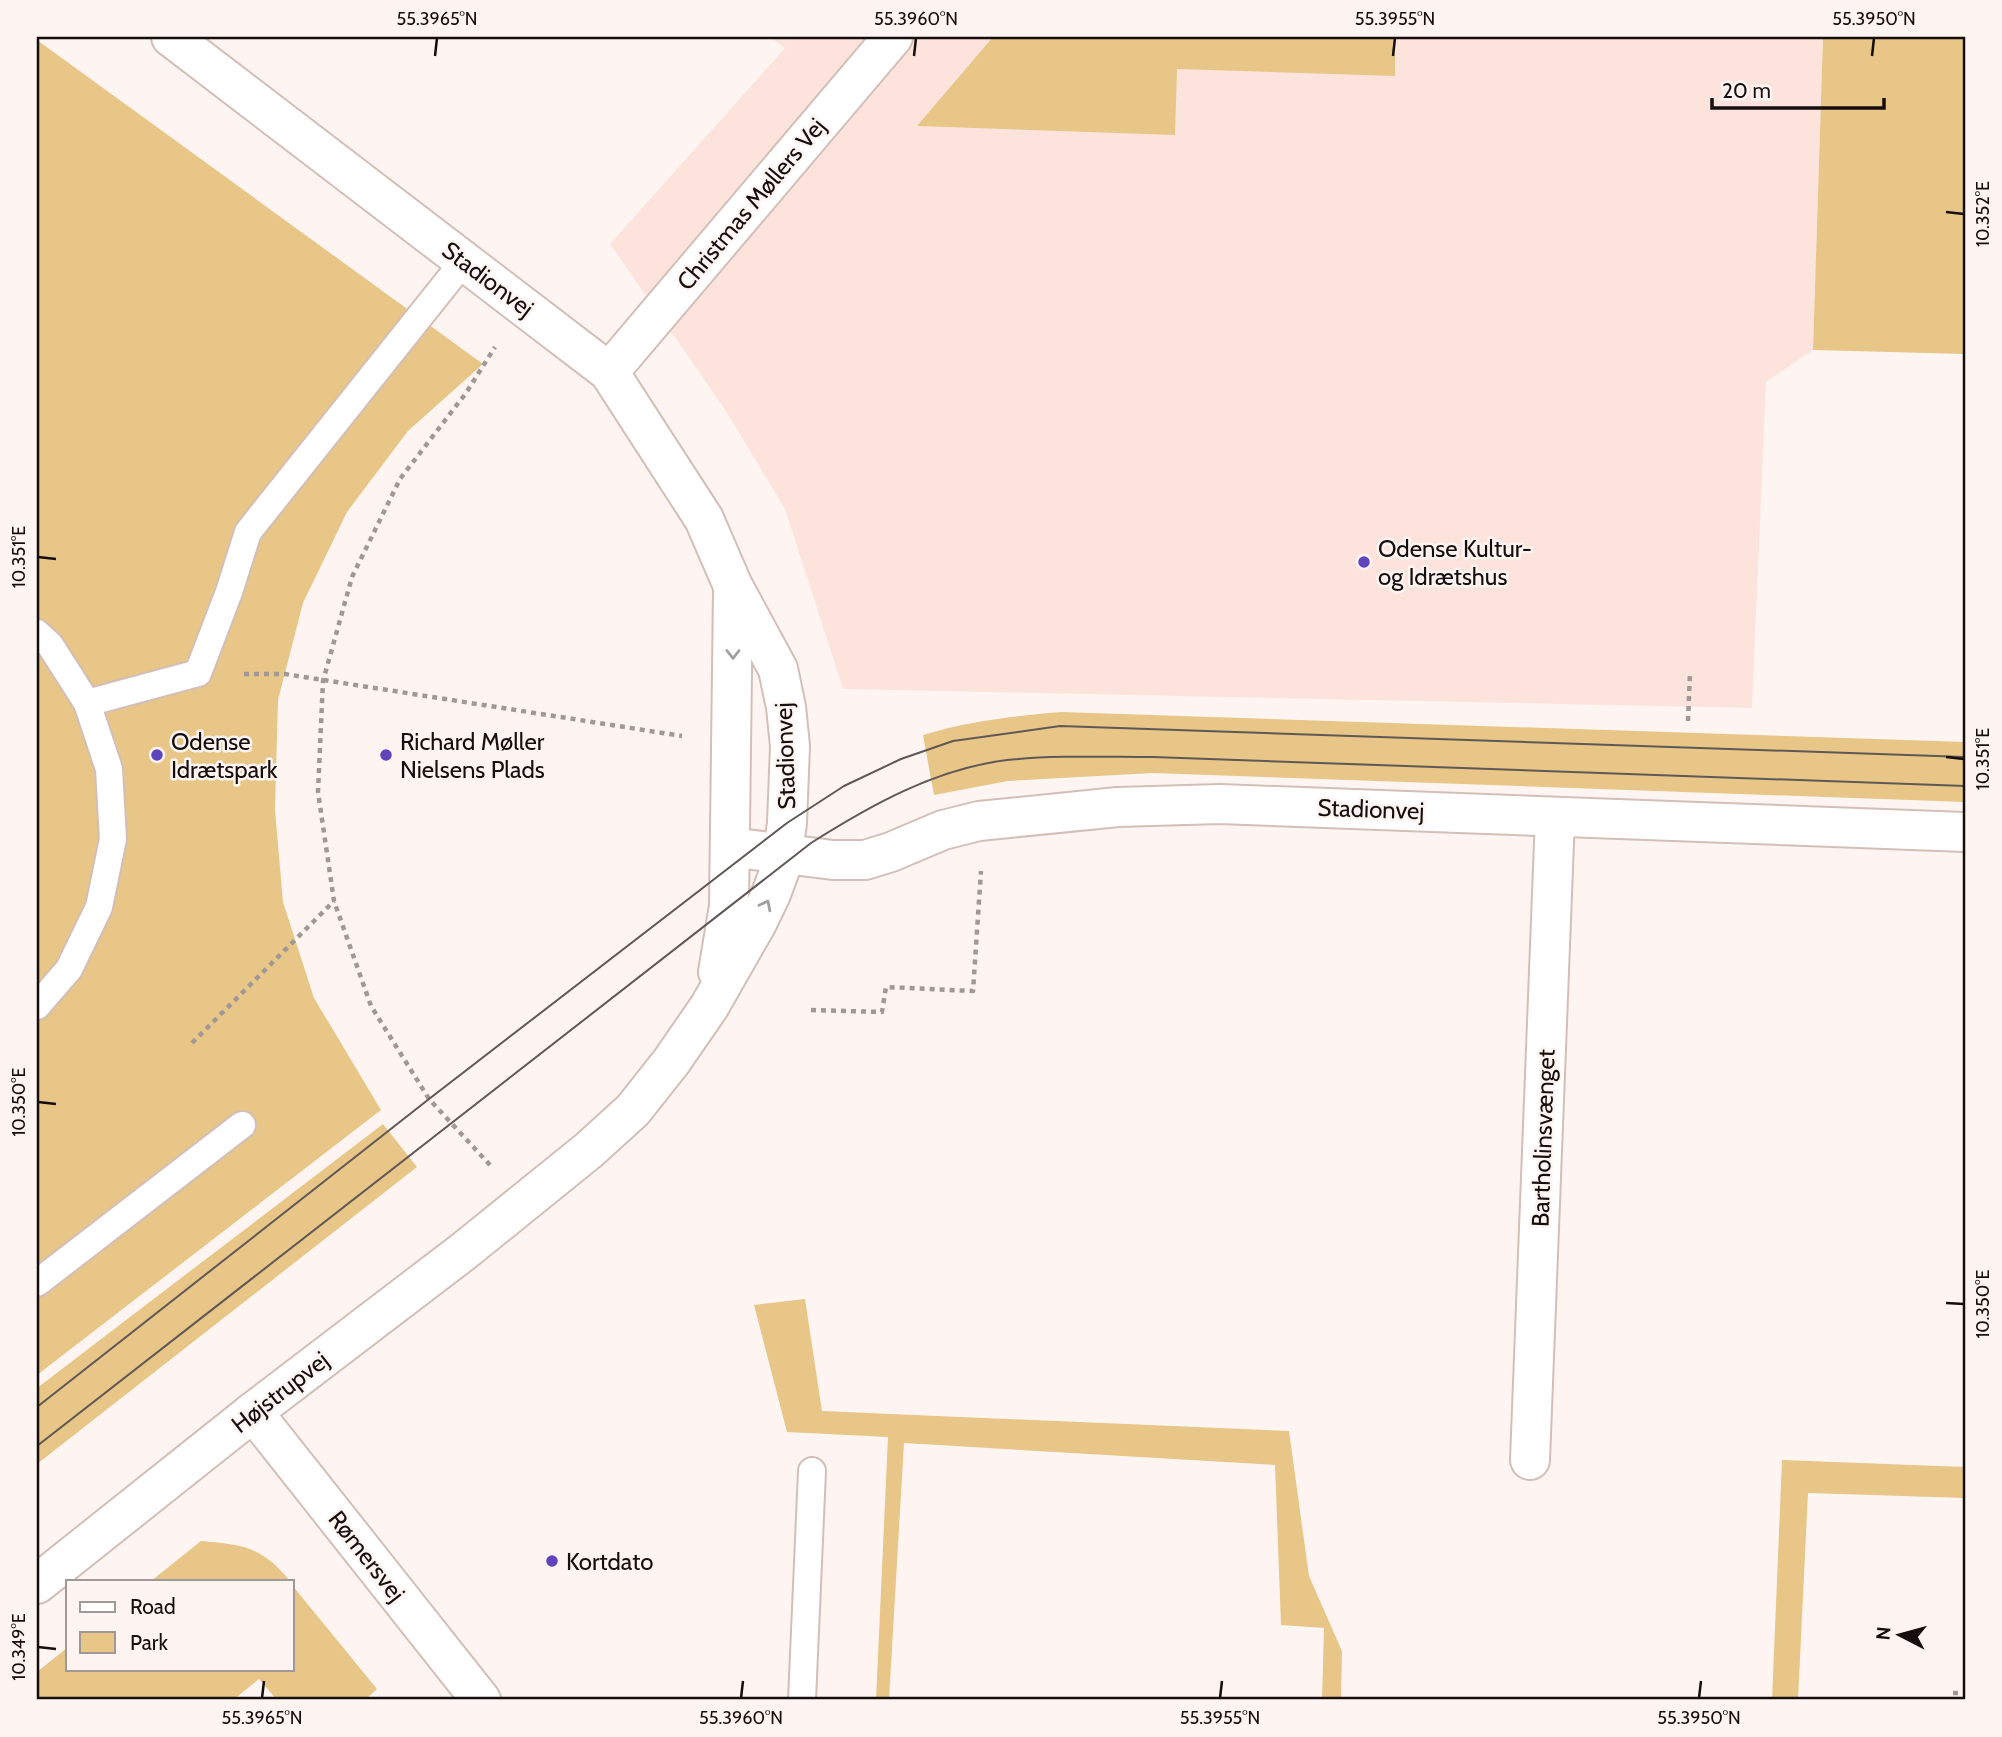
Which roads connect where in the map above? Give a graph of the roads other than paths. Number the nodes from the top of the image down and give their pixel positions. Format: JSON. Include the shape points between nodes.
{"nodes":[{"id":1,"x":171,"y":37,"type":"edge"},
{"id":2,"x":893,"y":37,"type":"edge"},
{"id":3,"x":464,"y":261,"type":"junction"},
{"id":4,"x":609,"y":372,"type":"junction"},
{"id":5,"x":733,"y":586,"type":"junction"},
{"id":6,"x":37,"y":633,"type":"edge"},
{"id":7,"x":87,"y":703,"type":"junction"},
{"id":8,"x":1555,"y":817,"type":"junction"},
{"id":9,"x":1965,"y":832,"type":"edge"},
{"id":10,"x":730,"y":846,"type":"junction"},
{"id":11,"x":784,"y":854,"type":"junction"},
{"id":12,"x":37,"y":1006,"type":"edge"},
{"id":13,"x":709,"y":1007,"type":"junction"},
{"id":14,"x":242,"y":1125,"type":"dead end"},
{"id":15,"x":524,"y":1201,"type":"joint"},
{"id":16,"x":37,"y":1283,"type":"edge"},
{"id":17,"x":253,"y":1412,"type":"junction"},
{"id":18,"x":1530,"y":1460,"type":"dead end"},
{"id":19,"x":812,"y":1471,"type":"dead end"},
{"id":20,"x":37,"y":1584,"type":"edge"},
{"id":21,"x":481,"y":1700,"type":"edge"},
{"id":22,"x":802,"y":1700,"type":"edge"}],
"edges":[{"from":1,"to":3,"type":"street","name":"Stadionvej"},
{"from":2,"to":4,"type":"street","name":"Christmas Møllers Vej"},
{"from":3,"to":4,"type":"street","name":"Stadionvej"},
{"from":3,"to":7,"type":"lane","via":[[248,532],[198,673]]},
{"from":4,"to":5,"type":"street","name":"Stadionvej","via":[[704,519]]},
{"from":5,"to":10,"type":"street","name":"Stadionvej","one_way":true},
{"from":5,"to":11,"type":"street","name":"Stadionvej","via":[[778,669],[786,707],[790,746]]},
{"from":6,"to":7,"type":"lane","via":[[50,645]]},
{"from":7,"to":12,"type":"lane","via":[[109,769],[113,839],[99,907],[69,970]]},
{"from":8,"to":9,"type":"street","name":"Stadionvej"},
{"from":8,"to":11,"type":"street","name":"Stadionvej","via":[[1220,804],[1118,807],[979,821],[865,860]]},
{"from":8,"to":18,"type":"street","name":"Bartholinsvænget"},
{"from":10,"to":11,"type":"street","name":"Stadionvej"},
{"from":10,"to":13,"type":"street","name":"Stadionvej","via":[[725,938]]},
{"from":13,"to":11,"type":"street","name":"Stadionvej","one_way":true,"via":[[771,894]]},
{"from":13,"to":15,"type":"street","name":"Stadionvej","via":[[633,1110]]},
{"from":14,"to":16,"type":"lane"},
{"from":15,"to":17,"type":"street","name":"Højstrupvej"},
{"from":17,"to":20,"type":"street","name":"Højstrupvej"},
{"from":17,"to":21,"type":"street","name":"Rømersvej"},
{"from":19,"to":22,"type":"lane"}]}
